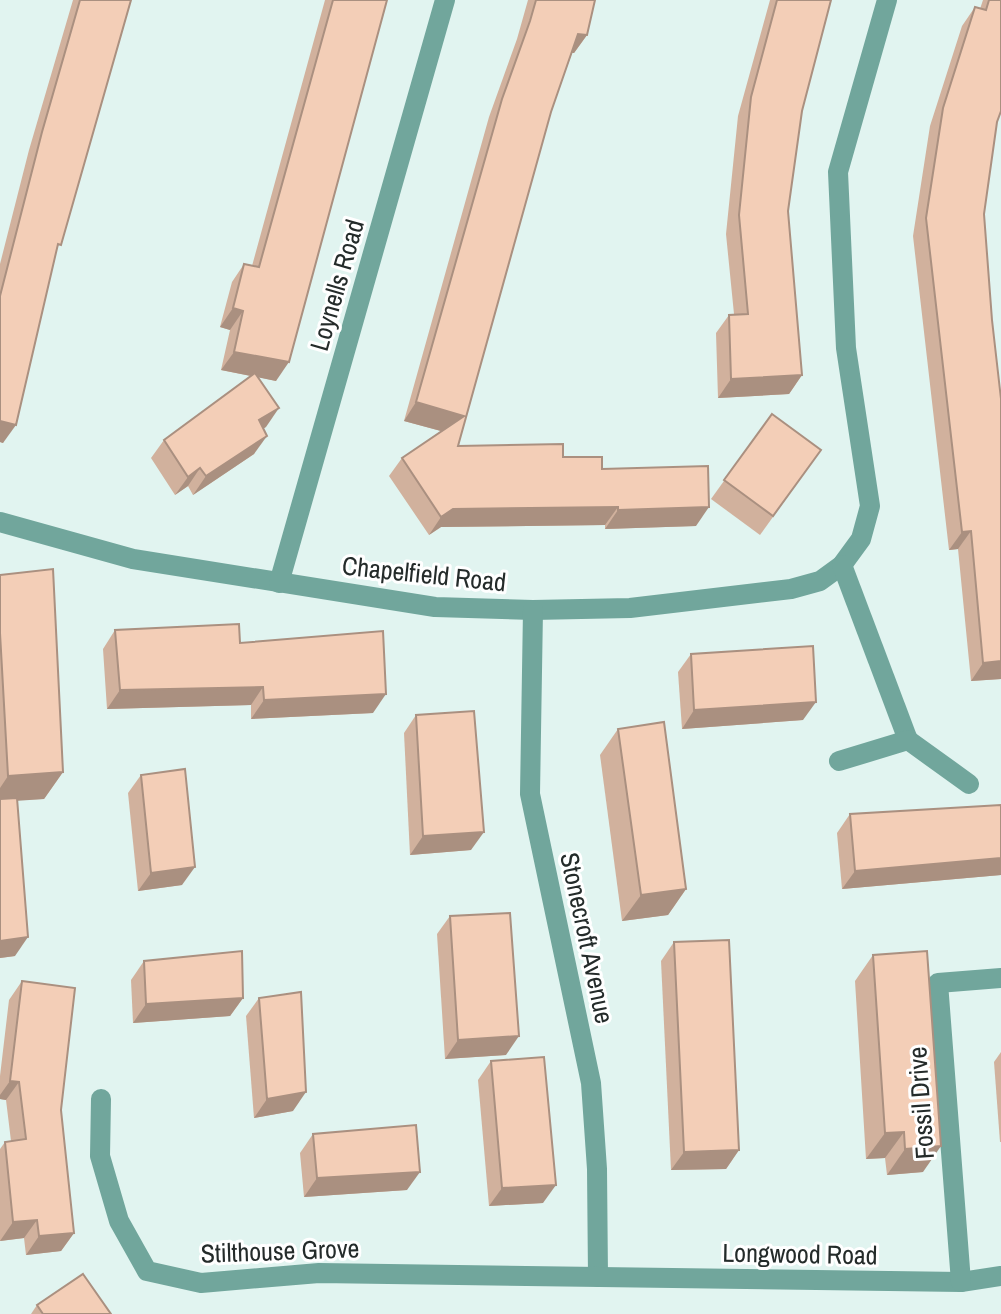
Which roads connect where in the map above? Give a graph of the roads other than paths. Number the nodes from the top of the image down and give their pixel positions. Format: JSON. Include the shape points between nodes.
{"nodes":[{"id":1,"x":445,"y":0,"type":"edge"},
{"id":2,"x":887,"y":0,"type":"edge"},
{"id":3,"x":0,"y":522,"type":"edge"},
{"id":4,"x":842,"y":565,"type":"junction"},
{"id":5,"x":279,"y":583,"type":"junction"},
{"id":6,"x":533,"y":610,"type":"junction"},
{"id":7,"x":908,"y":740,"type":"junction"},
{"id":8,"x":839,"y":761,"type":"dead end"},
{"id":9,"x":969,"y":784,"type":"dead end"},
{"id":10,"x":1001,"y":978,"type":"edge"},
{"id":11,"x":101,"y":1099,"type":"dead end"},
{"id":12,"x":1001,"y":1276,"type":"edge"},
{"id":13,"x":598,"y":1277,"type":"junction"},
{"id":14,"x":961,"y":1282,"type":"junction"}],
"edges":[{"from":1,"to":5,"type":"street","name":"Loynells Road"},
{"from":2,"to":4,"type":"street","via":[[838,172],[846,348],[870,506],[861,539]]},
{"from":3,"to":5,"type":"street","name":"Chapelfield Road","via":[[133,559]]},
{"from":4,"to":6,"type":"street","name":"Chapelfield Road","via":[[820,581],[791,589],[630,608]]},
{"from":4,"to":7,"type":"street"},
{"from":5,"to":6,"type":"street","name":"Chapelfield Road","via":[[435,607]]},
{"from":6,"to":13,"type":"street","name":"Stonecroft Avenue","via":[[530,794],[591,1083]]},
{"from":7,"to":8,"type":"street"},
{"from":7,"to":9,"type":"street"},
{"from":10,"to":14,"type":"street","name":"Fossil Drive","via":[[938,983]]},
{"from":11,"to":13,"type":"street","name":"Stilthouse Grove","via":[[100,1156],[119,1221],[147,1271],[201,1283],[319,1273]]},
{"from":12,"to":14,"type":"street","name":"Longwood Road"},
{"from":13,"to":14,"type":"street","name":"Longwood Road"}]}
